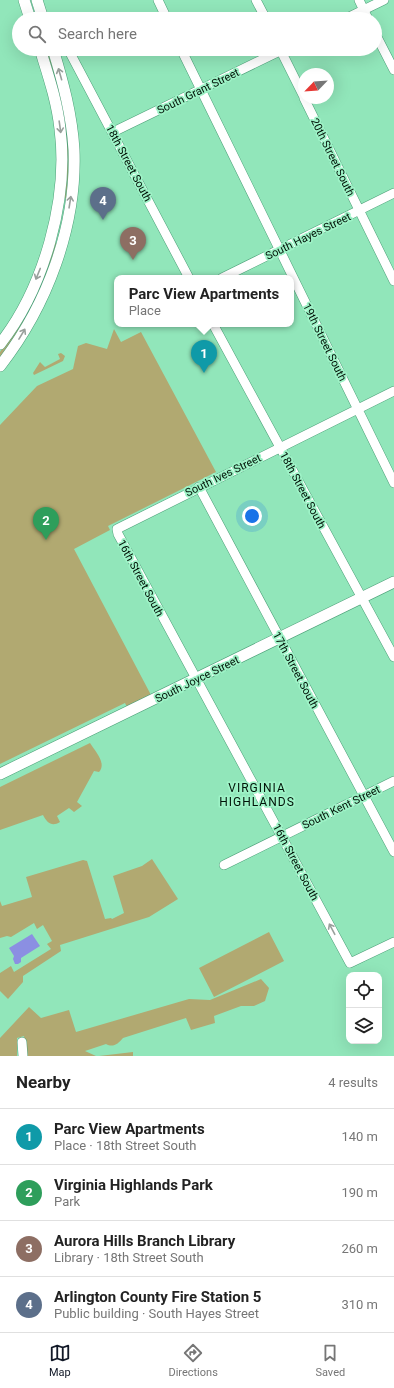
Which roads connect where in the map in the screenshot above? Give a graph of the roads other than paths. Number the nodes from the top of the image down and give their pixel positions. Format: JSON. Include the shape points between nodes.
{"nodes":[{"id":1,"x":24,"y":0,"type":"edge"},
{"id":2,"x":37,"y":0,"type":"edge"},
{"id":3,"x":158,"y":0,"type":"edge"},
{"id":4,"x":256,"y":0,"type":"edge"},
{"id":5,"x":359,"y":0,"type":"edge"},
{"id":6,"x":384,"y":0,"type":"edge"},
{"id":7,"x":364,"y":10,"type":"junction"},
{"id":8,"x":28,"y":12,"type":"edge"},
{"id":9,"x":41,"y":12,"type":"edge"},
{"id":10,"x":164,"y":12,"type":"edge"},
{"id":11,"x":262,"y":12,"type":"edge"},
{"id":12,"x":360,"y":12,"type":"edge"},
{"id":13,"x":382,"y":46,"type":"edge"},
{"id":14,"x":42,"y":56,"type":"edge"},
{"id":15,"x":55,"y":56,"type":"edge"},
{"id":16,"x":72,"y":56,"type":"edge"},
{"id":17,"x":185,"y":56,"type":"edge"},
{"id":18,"x":270,"y":56,"type":"edge"},
{"id":19,"x":285,"y":56,"type":"edge"},
{"id":20,"x":394,"y":70,"type":"edge"},
{"id":21,"x":298,"y":85,"type":"edge"},
{"id":22,"x":201,"y":90,"type":"junction"},
{"id":23,"x":307,"y":104,"type":"edge"},
{"id":24,"x":112,"y":132,"type":"junction"},
{"id":25,"x":394,"y":193,"type":"edge"},
{"id":26,"x":359,"y":210,"type":"junction"},
{"id":27,"x":280,"y":250,"type":"junction"},
{"id":28,"x":187,"y":275,"type":"edge"},
{"id":29,"x":228,"y":275,"type":"edge"},
{"id":30,"x":292,"y":275,"type":"edge"},
{"id":31,"x":294,"y":279,"type":"edge"},
{"id":32,"x":394,"y":281,"type":"edge"},
{"id":33,"x":215,"y":327,"type":"edge"},
{"id":34,"x":0,"y":344,"type":"edge"},
{"id":35,"x":0,"y":366,"type":"edge"},
{"id":36,"x":394,"y":391,"type":"edge"},
{"id":37,"x":358,"y":409,"type":"junction"},
{"id":38,"x":280,"y":447,"type":"junction"},
{"id":39,"x":394,"y":483,"type":"edge"},
{"id":40,"x":199,"y":487,"type":"junction"},
{"id":41,"x":117,"y":529,"type":"joint"},
{"id":42,"x":394,"y":582,"type":"edge"},
{"id":43,"x":362,"y":598,"type":"junction"},
{"id":44,"x":279,"y":639,"type":"junction"},
{"id":45,"x":394,"y":657,"type":"edge"},
{"id":46,"x":196,"y":680,"type":"junction"},
{"id":47,"x":0,"y":774,"type":"edge"},
{"id":48,"x":394,"y":781,"type":"edge"},
{"id":49,"x":364,"y":796,"type":"junction"},
{"id":50,"x":282,"y":836,"type":"junction"},
{"id":51,"x":394,"y":852,"type":"edge"},
{"id":52,"x":224,"y":865,"type":"dead end"},
{"id":53,"x":394,"y":942,"type":"edge"},
{"id":54,"x":22,"y":1042,"type":"dead end"},
{"id":55,"x":23,"y":1056,"type":"edge"}],
"edges":[{"from":1,"to":8,"type":"street"},
{"from":2,"to":9,"type":"street"},
{"from":3,"to":10,"type":"street"},
{"from":4,"to":11,"type":"street"},
{"from":5,"to":7,"type":"street"},
{"from":6,"to":7,"type":"street"},
{"from":7,"to":12,"type":"street"},
{"from":13,"to":20,"type":"street"},
{"from":14,"to":34,"type":"street","one_way":true,"via":[[54,95],[60,129],[62,170],[59,200],[56,220],[39,274],[20,314]]},
{"from":35,"to":15,"type":"street","one_way":true,"via":[[34,315],[49,282],[63,240],[70,201],[74,176],[74,149],[66,91]]},
{"from":16,"to":24,"type":"street","name":"18th Street South"},
{"from":17,"to":22,"type":"street","name":"19th Street South"},
{"from":18,"to":22,"type":"street","name":"South Grant Street"},
{"from":19,"to":21,"type":"street","name":"20th Street South"},
{"from":22,"to":24,"type":"street","name":"South Grant Street"},
{"from":22,"to":27,"type":"street","name":"19th Street South"},
{"from":23,"to":26,"type":"street","name":"20th Street South"},
{"from":24,"to":28,"type":"street","name":"18th Street South"},
{"from":25,"to":26,"type":"street","name":"South Hayes Street"},
{"from":26,"to":27,"type":"street","name":"South Hayes Street"},
{"from":26,"to":32,"type":"street","name":"20th Street South"},
{"from":27,"to":29,"type":"street","name":"South Hayes Street"},
{"from":27,"to":30,"type":"street","name":"19th Street South"},
{"from":31,"to":37,"type":"street","name":"19th Street South"},
{"from":33,"to":38,"type":"street","name":"18th Street South"},
{"from":36,"to":37,"type":"street","name":"South Ives Street"},
{"from":37,"to":38,"type":"street","name":"South Ives Street"},
{"from":37,"to":39,"type":"street","name":"19th Street South"},
{"from":38,"to":40,"type":"street","name":"South Ives Street"},
{"from":38,"to":43,"type":"street","name":"18th Street South"},
{"from":40,"to":41,"type":"street","name":"South Ives Street"},
{"from":40,"to":44,"type":"street","name":"17th Street South"},
{"from":41,"to":46,"type":"street","name":"16th Street South"},
{"from":42,"to":43,"type":"street","name":"South Joyce Street"},
{"from":43,"to":44,"type":"street","name":"South Joyce Street"},
{"from":43,"to":45,"type":"street","name":"18th Street South"},
{"from":44,"to":46,"type":"street","name":"South Joyce Street"},
{"from":44,"to":49,"type":"street","name":"17th Street South"},
{"from":46,"to":47,"type":"street","name":"South Joyce Street"},
{"from":46,"to":50,"type":"street","name":"16th Street South"},
{"from":48,"to":49,"type":"street","name":"South Kent Street"},
{"from":49,"to":50,"type":"street","name":"South Kent Street"},
{"from":49,"to":51,"type":"street","name":"17th Street South"},
{"from":50,"to":52,"type":"street","name":"South Kent Street"},
{"from":53,"to":50,"type":"street","name":"16th Street South","one_way":true,"via":[[350,963]]},
{"from":54,"to":55,"type":"street"}]}
